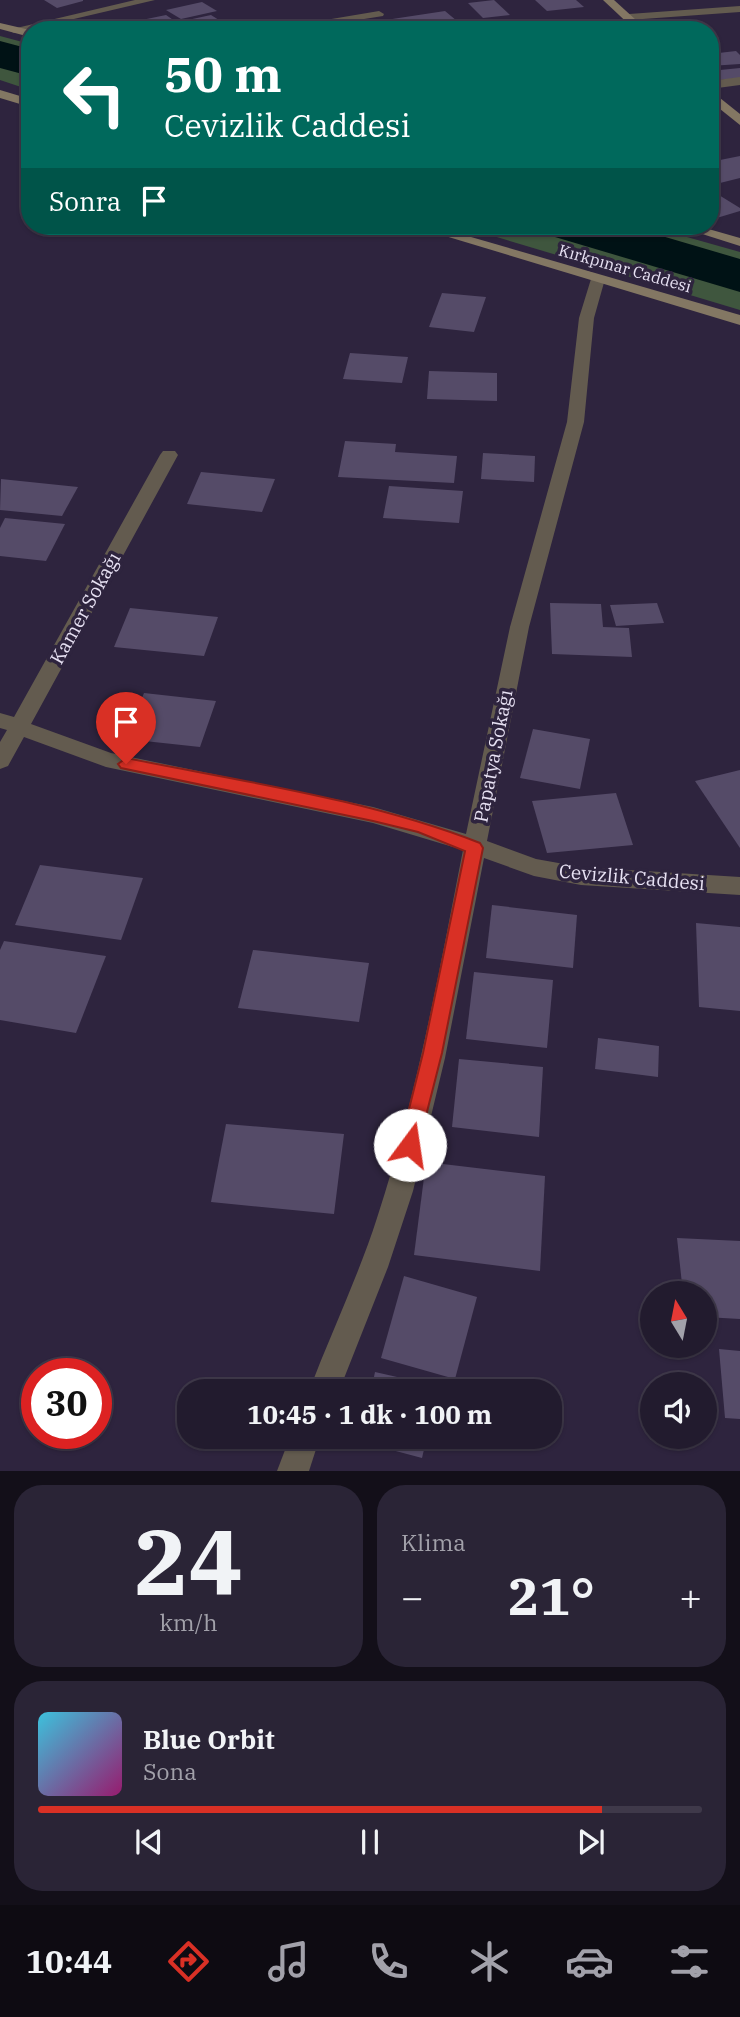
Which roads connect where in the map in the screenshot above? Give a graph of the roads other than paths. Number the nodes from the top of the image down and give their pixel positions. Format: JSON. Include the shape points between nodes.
{"nodes":[{"id":1,"x":150,"y":0,"type":"edge"},
{"id":2,"x":608,"y":0,"type":"edge"},
{"id":3,"x":740,"y":9,"type":"edge"},
{"id":4,"x":379,"y":14,"type":"dead end"},
{"id":5,"x":629,"y":17,"type":"junction"},
{"id":6,"x":56,"y":21,"type":"edge"},
{"id":7,"x":332,"y":21,"type":"edge"},
{"id":8,"x":633,"y":21,"type":"edge"},
{"id":9,"x":0,"y":26,"type":"edge"},
{"id":10,"x":21,"y":29,"type":"edge"},
{"id":11,"x":15,"y":30,"type":"junction"},
{"id":12,"x":21,"y":32,"type":"edge"},
{"id":13,"x":740,"y":81,"type":"edge"},
{"id":14,"x":719,"y":84,"type":"edge"},
{"id":15,"x":0,"y":94,"type":"edge"},
{"id":16,"x":21,"y":100,"type":"edge"},
{"id":17,"x":719,"y":102,"type":"edge"},
{"id":18,"x":740,"y":121,"type":"edge"},
{"id":19,"x":449,"y":235,"type":"edge"},
{"id":20,"x":716,"y":235,"type":"edge"},
{"id":21,"x":740,"y":242,"type":"edge"},
{"id":22,"x":598,"y":279,"type":"junction"},
{"id":23,"x":740,"y":320,"type":"edge"},
{"id":24,"x":169,"y":455,"type":"dead end"},
{"id":25,"x":10,"y":723,"type":"edge"},
{"id":26,"x":0,"y":761,"type":"edge"},
{"id":27,"x":474,"y":848,"type":"junction"},
{"id":28,"x":740,"y":886,"type":"edge"},
{"id":29,"x":329,"y":1379,"type":"edge"},
{"id":30,"x":301,"y":1449,"type":"edge"},
{"id":31,"x":293,"y":1471,"type":"edge"}],
"edges":[{"from":1,"to":6,"type":"street"},
{"from":2,"to":5,"type":"street"},
{"from":3,"to":5,"type":"street"},
{"from":4,"to":7,"type":"street"},
{"from":5,"to":8,"type":"street"},
{"from":9,"to":11,"type":"street"},
{"from":10,"to":11,"type":"street"},
{"from":11,"to":12,"type":"street"},
{"from":13,"to":14,"type":"street"},
{"from":15,"to":16,"type":"street"},
{"from":17,"to":18,"type":"street"},
{"from":19,"to":22,"type":"street","name":"Kırkpınar Caddesi"},
{"from":20,"to":21,"type":"street"},
{"from":22,"to":23,"type":"street","name":"Kırkpınar Caddesi"},
{"from":22,"to":27,"type":"street","name":"Papatya Sokağı","via":[[586,313],[572,440],[536,557]]},
{"from":24,"to":25,"type":"street","name":"Kamer Sokağı"},
{"from":25,"to":26,"type":"street","name":"Kamer Sokağı"},
{"from":25,"to":27,"type":"street","name":"Cevizlik Caddesi","via":[[106,759],[373,815],[422,827]]},
{"from":27,"to":28,"type":"street","name":"Cevizlik Caddesi","via":[[581,876]]},
{"from":27,"to":29,"type":"street","name":"Papatya Sokağı","via":[[433,1053],[399,1191]]},
{"from":30,"to":31,"type":"street"}]}
